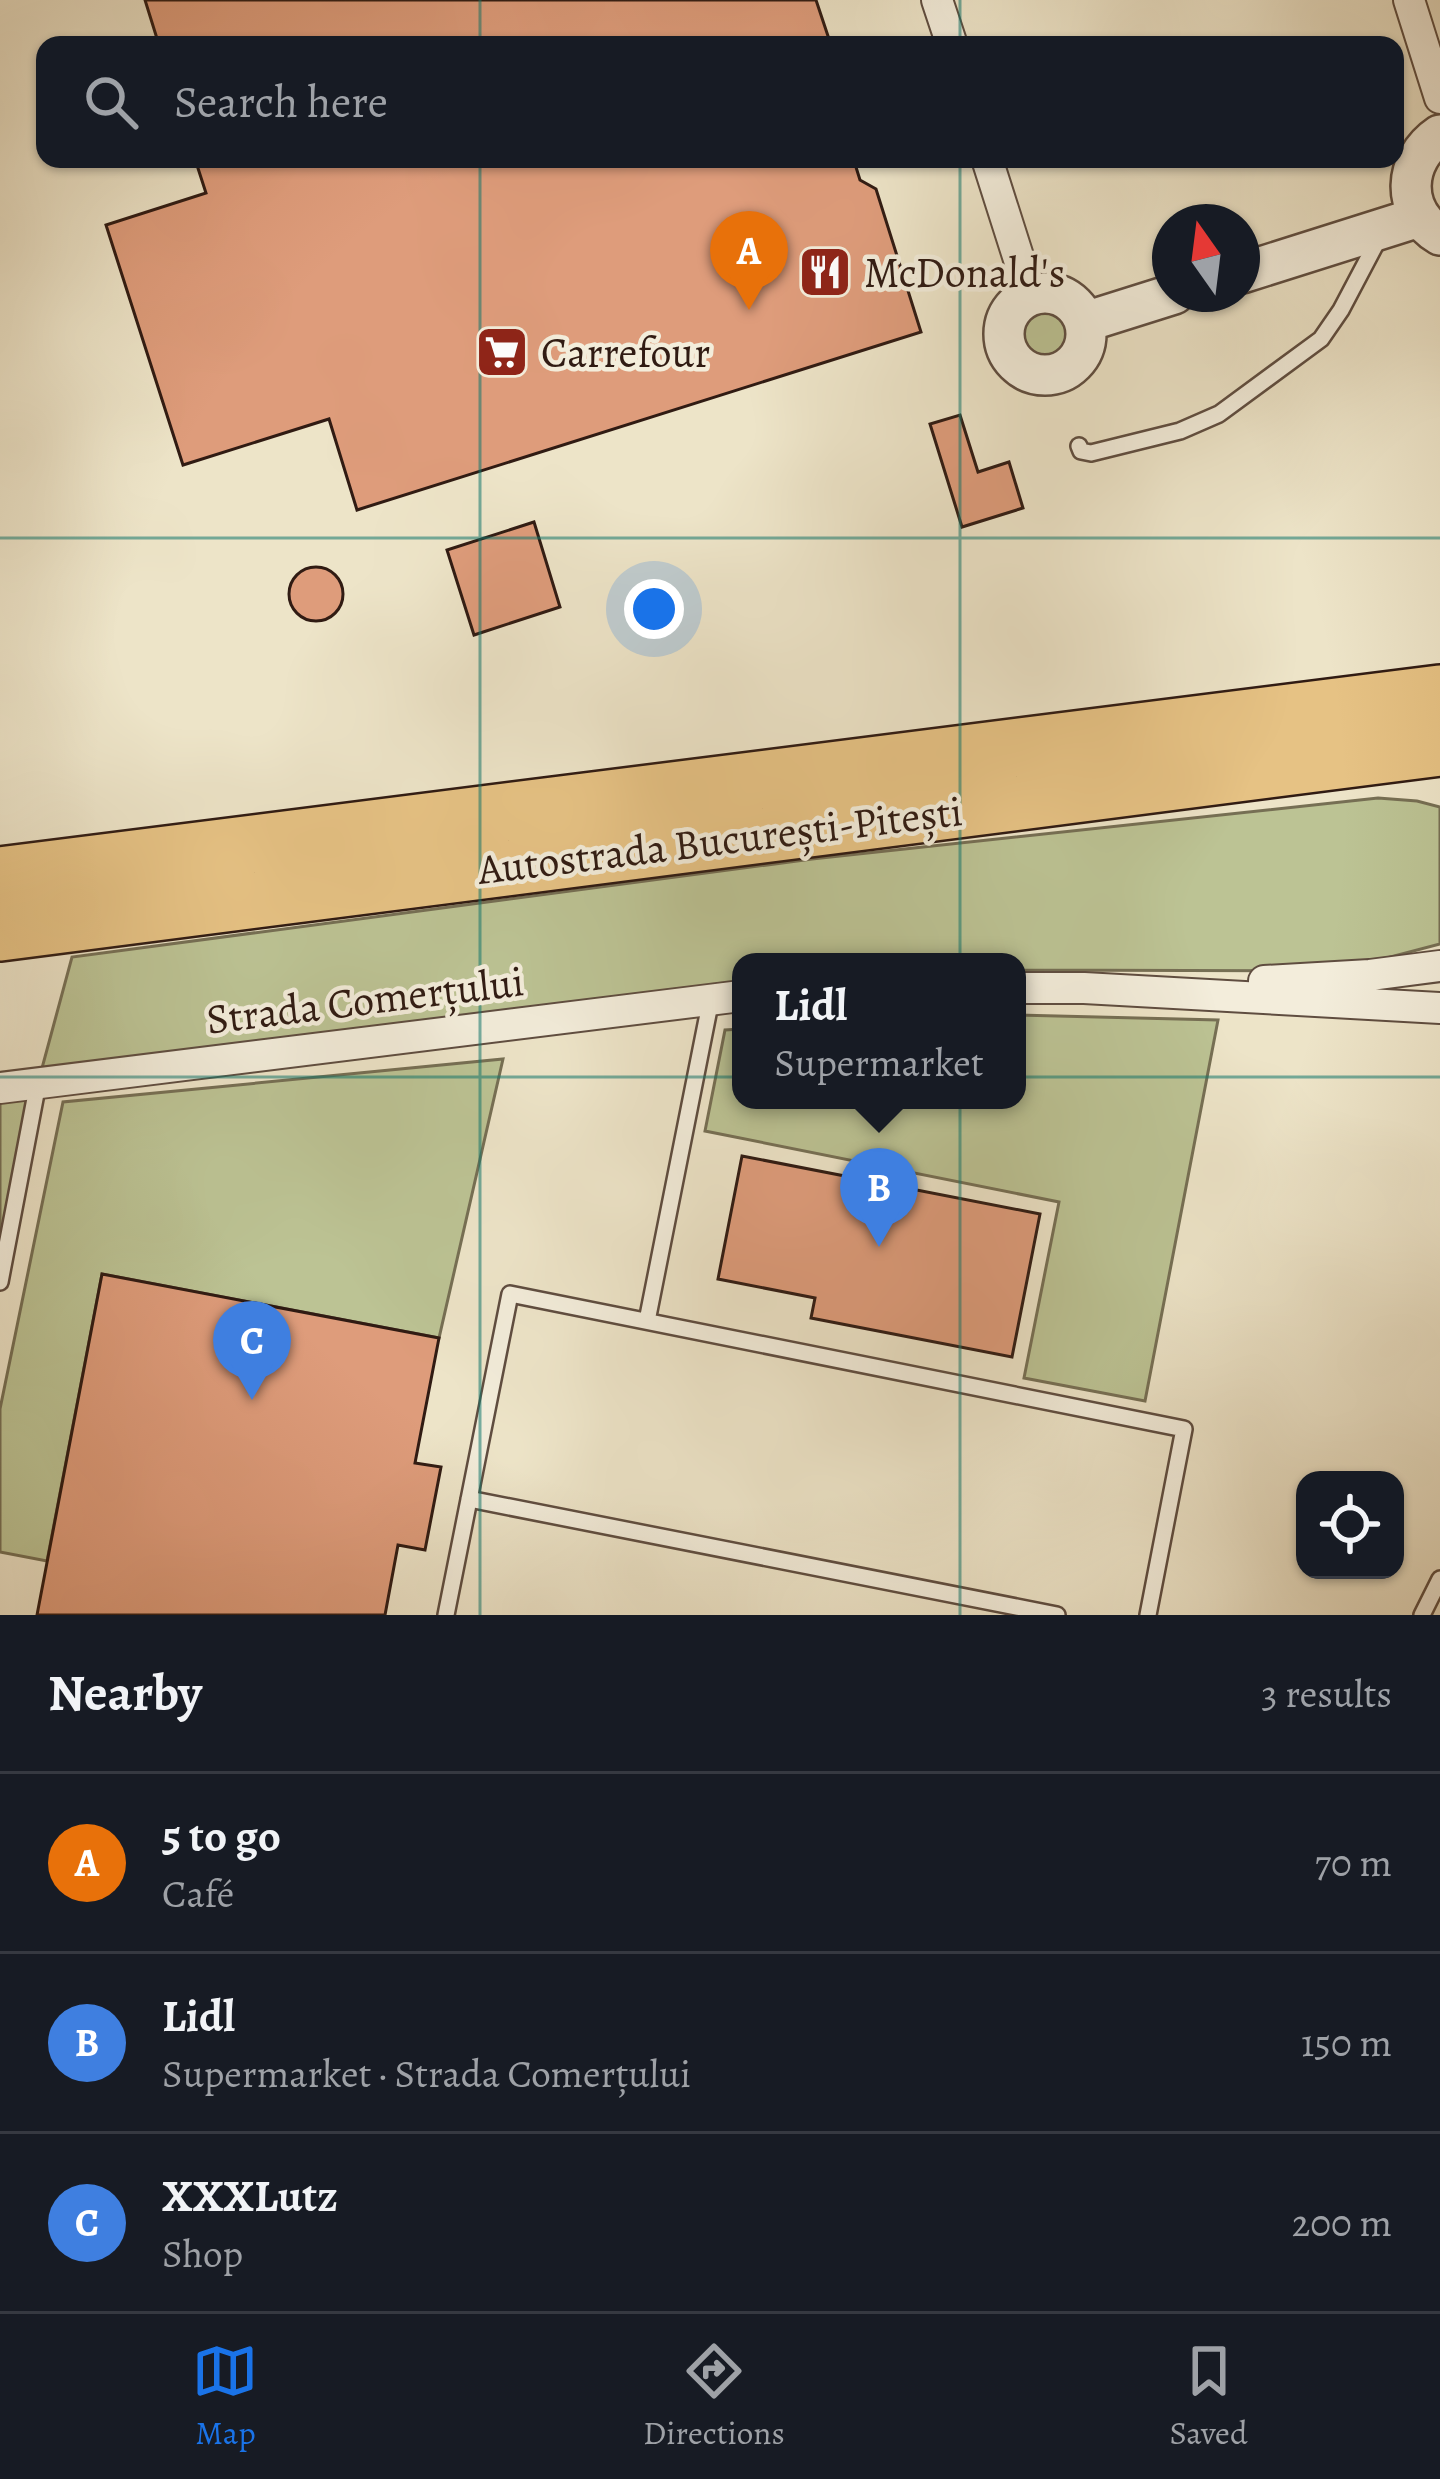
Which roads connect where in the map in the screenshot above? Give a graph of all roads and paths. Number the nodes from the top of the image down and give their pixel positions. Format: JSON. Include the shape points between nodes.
{"nodes":[{"id":1,"x":938,"y":0,"type":"edge"},
{"id":2,"x":1410,"y":0,"type":"edge"},
{"id":3,"x":949,"y":36,"type":"edge"},
{"id":4,"x":1440,"y":98,"type":"edge"},
{"id":5,"x":1440,"y":135,"type":"edge"},
{"id":6,"x":991,"y":168,"type":"edge"},
{"id":7,"x":1414,"y":227,"type":"edge"},
{"id":8,"x":1260,"y":268,"type":"edge"},
{"id":9,"x":1030,"y":294,"type":"junction"},
{"id":10,"x":1152,"y":301,"type":"edge"},
{"id":11,"x":1085,"y":322,"type":"junction"},
{"id":12,"x":1078,"y":446,"type":"dead end"},
{"id":13,"x":1440,"y":670,"type":"edge"},
{"id":14,"x":1440,"y":694,"type":"edge"},
{"id":15,"x":1440,"y":747,"type":"edge"},
{"id":16,"x":1440,"y":782,"type":"edge"},
{"id":17,"x":912,"y":788,"type":"junction"},
{"id":18,"x":0,"y":876,"type":"edge"},
{"id":19,"x":0,"y":932,"type":"edge"},
{"id":20,"x":1440,"y":966,"type":"edge"},
{"id":21,"x":1026,"y":988,"type":"edge"},
{"id":22,"x":1084,"y":988,"type":"junction"},
{"id":23,"x":726,"y":998,"type":"edge"},
{"id":24,"x":1440,"y":1008,"type":"edge"},
{"id":25,"x":38,"y":1083,"type":"junction"},
{"id":26,"x":0,"y":1088,"type":"edge"},
{"id":27,"x":0,"y":1282,"type":"edge"},
{"id":28,"x":646,"y":1322,"type":"junction"},
{"id":29,"x":469,"y":1498,"type":"junction"},
{"id":30,"x":1440,"y":1579,"type":"edge"},
{"id":31,"x":446,"y":1615,"type":"edge"},
{"id":32,"x":1057,"y":1615,"type":"edge"},
{"id":33,"x":1148,"y":1615,"type":"edge"},
{"id":34,"x":1422,"y":1615,"type":"edge"}],
"edges":[{"from":1,"to":3,"type":"street"},
{"from":2,"to":4,"type":"street"},
{"from":5,"to":7,"type":"street","via":[[1413,166]]},
{"from":6,"to":9,"type":"street"},
{"from":7,"to":8,"type":"street"},
{"from":7,"to":12,"type":"lane","via":[[1321,339],[1219,414],[1091,454]]},
{"from":9,"to":11,"type":"street","via":[[1071,300]]},
{"from":9,"to":11,"type":"street","via":[[1008,315],[1004,337],[1011,358],[1031,373],[1069,368],[1084,347]]},
{"from":10,"to":11,"type":"street"},
{"from":13,"to":17,"type":"highway","via":[[1008,725]]},
{"from":14,"to":17,"type":"highway","name":"Autostrada București-Pitești"},
{"from":15,"to":17,"type":"highway","name":"Autostrada București-Pitești"},
{"from":16,"to":17,"type":"highway","via":[[1392,779],[1163,805],[1022,803]]},
{"from":17,"to":18,"type":"highway","name":"Autostrada București-Pitești"},
{"from":17,"to":19,"type":"highway","name":"Autostrada București-Pitești"},
{"from":20,"to":22,"type":"street"},
{"from":21,"to":22,"type":"street"},
{"from":22,"to":24,"type":"street"},
{"from":23,"to":25,"type":"street","name":"Strada Comerțului"},
{"from":23,"to":28,"type":"lane"},
{"from":25,"to":26,"type":"street","name":"Strada Comerțului"},
{"from":25,"to":27,"type":"lane"},
{"from":28,"to":29,"type":"lane","via":[[510,1294]]},
{"from":28,"to":33,"type":"lane","via":[[1184,1429]]},
{"from":29,"to":31,"type":"lane"},
{"from":29,"to":32,"type":"lane"},
{"from":30,"to":34,"type":"lane"}]}
